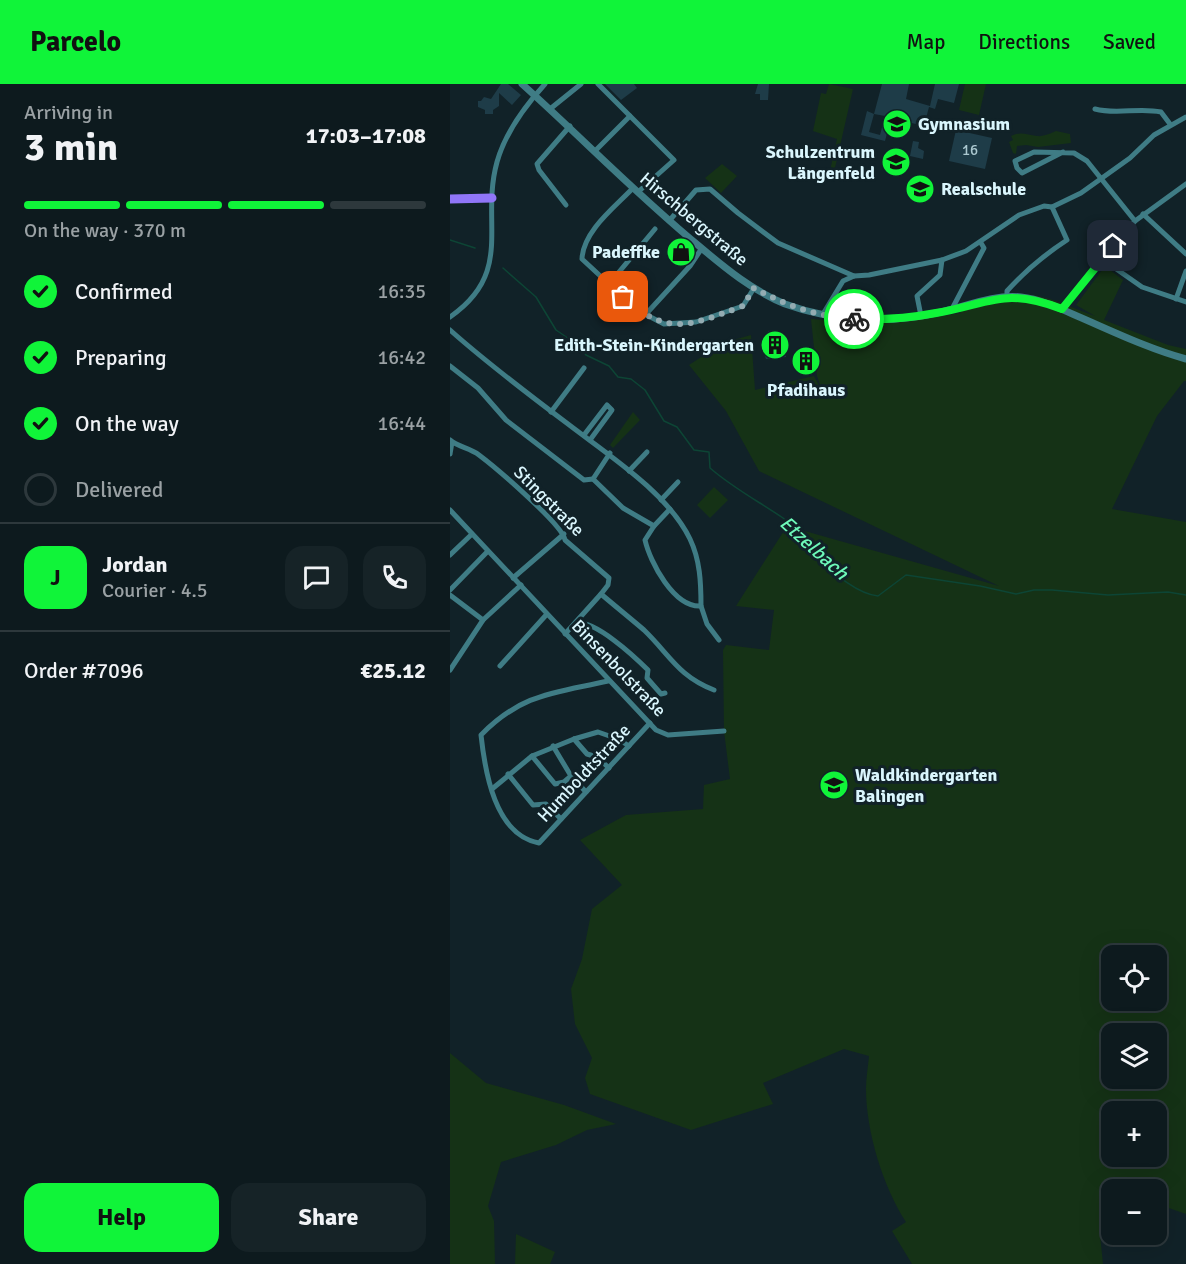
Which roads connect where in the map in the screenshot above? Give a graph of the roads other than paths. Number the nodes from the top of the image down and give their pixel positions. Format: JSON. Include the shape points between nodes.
{"nodes":[{"id":1,"x":522,"y":84,"type":"edge"},
{"id":2,"x":545,"y":84,"type":"edge"},
{"id":3,"x":581,"y":84,"type":"edge"},
{"id":4,"x":598,"y":84,"type":"edge"},
{"id":5,"x":534,"y":95,"type":"junction"},
{"id":6,"x":1095,"y":109,"type":"dead end"},
{"id":7,"x":550,"y":110,"type":"junction"},
{"id":8,"x":630,"y":116,"type":"junction"},
{"id":9,"x":1186,"y":117,"type":"edge"},
{"id":10,"x":1170,"y":124,"type":"junction"},
{"id":11,"x":570,"y":126,"type":"junction"},
{"id":12,"x":595,"y":151,"type":"junction"},
{"id":13,"x":1063,"y":153,"type":"junction"},
{"id":14,"x":1101,"y":180,"type":"junction"},
{"id":15,"x":1186,"y":184,"type":"edge"},
{"id":16,"x":635,"y":190,"type":"junction"},
{"id":17,"x":492,"y":198,"type":"junction"},
{"id":18,"x":450,"y":199,"type":"edge"},
{"id":19,"x":567,"y":205,"type":"dead end"},
{"id":20,"x":1052,"y":207,"type":"junction"},
{"id":21,"x":1143,"y":214,"type":"junction"},
{"id":22,"x":669,"y":221,"type":"junction"},
{"id":23,"x":1135,"y":221,"type":"junction"},
{"id":24,"x":655,"y":229,"type":"dead end"},
{"id":25,"x":981,"y":243,"type":"junction"},
{"id":26,"x":702,"y":248,"type":"junction"},
{"id":27,"x":1186,"y":254,"type":"edge"},
{"id":28,"x":1102,"y":259,"type":"junction"},
{"id":29,"x":942,"y":261,"type":"junction"},
{"id":30,"x":1186,"y":271,"type":"edge"},
{"id":31,"x":854,"y":276,"type":"junction"},
{"id":32,"x":609,"y":284,"type":"junction"},
{"id":33,"x":754,"y":288,"type":"junction"},
{"id":34,"x":1007,"y":297,"type":"junction"},
{"id":35,"x":1176,"y":299,"type":"junction"},
{"id":36,"x":1186,"y":302,"type":"edge"},
{"id":37,"x":952,"y":309,"type":"junction"},
{"id":38,"x":1062,"y":309,"type":"junction"},
{"id":39,"x":646,"y":314,"type":"junction"},
{"id":40,"x":823,"y":314,"type":"junction"},
{"id":41,"x":921,"y":316,"type":"junction"},
{"id":42,"x":450,"y":317,"type":"edge"},
{"id":43,"x":450,"y":330,"type":"edge"},
{"id":44,"x":1186,"y":359,"type":"edge"},
{"id":45,"x":450,"y":366,"type":"edge"},
{"id":46,"x":584,"y":368,"type":"dead end"},
{"id":47,"x":551,"y":411,"type":"junction"},
{"id":48,"x":584,"y":435,"type":"junction"},
{"id":49,"x":590,"y":440,"type":"junction"},
{"id":50,"x":451,"y":441,"type":"edge"},
{"id":51,"x":647,"y":452,"type":"dead end"},
{"id":52,"x":610,"y":453,"type":"junction"},
{"id":53,"x":450,"y":454,"type":"edge"},
{"id":54,"x":628,"y":471,"type":"junction"},
{"id":55,"x":593,"y":479,"type":"junction"},
{"id":56,"x":678,"y":482,"type":"dead end"},
{"id":57,"x":661,"y":500,"type":"junction"},
{"id":58,"x":670,"y":509,"type":"junction"},
{"id":59,"x":450,"y":510,"type":"edge"},
{"id":60,"x":654,"y":526,"type":"junction"},
{"id":61,"x":472,"y":534,"type":"junction"},
{"id":62,"x":564,"y":534,"type":"junction"},
{"id":63,"x":488,"y":551,"type":"junction"},
{"id":64,"x":450,"y":555,"type":"edge"},
{"id":65,"x":513,"y":578,"type":"junction"},
{"id":66,"x":521,"y":585,"type":"junction"},
{"id":67,"x":450,"y":590,"type":"edge"},
{"id":68,"x":601,"y":594,"type":"junction"},
{"id":69,"x":450,"y":595,"type":"edge"},
{"id":70,"x":701,"y":606,"type":"junction"},
{"id":71,"x":547,"y":614,"type":"junction"},
{"id":72,"x":483,"y":620,"type":"junction"},
{"id":73,"x":576,"y":622,"type":"junction"},
{"id":74,"x":566,"y":634,"type":"junction"},
{"id":75,"x":719,"y":640,"type":"dead end"},
{"id":76,"x":500,"y":666,"type":"dead end"},
{"id":77,"x":450,"y":670,"type":"edge"},
{"id":78,"x":608,"y":681,"type":"junction"},
{"id":79,"x":714,"y":690,"type":"dead end"},
{"id":80,"x":665,"y":693,"type":"dead end"},
{"id":81,"x":650,"y":723,"type":"junction"},
{"id":82,"x":724,"y":731,"type":"dead end"},
{"id":83,"x":574,"y":739,"type":"junction"},
{"id":84,"x":553,"y":746,"type":"junction"},
{"id":85,"x":629,"y":746,"type":"junction"},
{"id":86,"x":532,"y":756,"type":"junction"},
{"id":87,"x":609,"y":768,"type":"junction"},
{"id":88,"x":508,"y":774,"type":"junction"},
{"id":89,"x":571,"y":776,"type":"junction"},
{"id":90,"x":492,"y":789,"type":"junction"},
{"id":91,"x":586,"y":792,"type":"junction"},
{"id":92,"x":561,"y":819,"type":"junction"}],
"edges":[{"from":1,"to":5,"type":"street","name":"Hirschbergstraße"},
{"from":2,"to":5,"type":"street"},
{"from":3,"to":7,"type":"street"},
{"from":4,"to":8,"type":"street"},
{"from":5,"to":7,"type":"street","name":"Hirschbergstraße"},
{"from":5,"to":17,"type":"street","via":[[501,148]]},
{"from":6,"to":10,"type":"street","via":[[1147,109],[1161,112]]},
{"from":7,"to":11,"type":"street","name":"Hirschbergstraße"},
{"from":8,"to":12,"type":"street"},
{"from":8,"to":16,"type":"street","via":[[674,160]]},
{"from":9,"to":10,"type":"street"},
{"from":10,"to":14,"type":"street"},
{"from":11,"to":12,"type":"street","name":"Hirschbergstraße"},
{"from":11,"to":19,"type":"street","via":[[537,164]]},
{"from":12,"to":16,"type":"street","name":"Hirschbergstraße"},
{"from":13,"to":13,"type":"street","via":[[1034,152],[1015,161],[1022,173]]},
{"from":13,"to":14,"type":"street","via":[[1074,153],[1087,161]]},
{"from":14,"to":20,"type":"street"},
{"from":14,"to":23,"type":"street"},
{"from":15,"to":21,"type":"street"},
{"from":16,"to":22,"type":"street","name":"Hirschbergstraße"},
{"from":16,"to":32,"type":"street","via":[[592,231],[582,247],[582,259]]},
{"from":17,"to":18,"type":"highway"},
{"from":17,"to":42,"type":"street","via":[[490,266],[479,290]]},
{"from":20,"to":25,"type":"street","via":[[1019,215]]},
{"from":20,"to":34,"type":"street","via":[[1067,240],[1022,274],[1007,291]]},
{"from":21,"to":23,"type":"street"},
{"from":21,"to":27,"type":"street"},
{"from":22,"to":26,"type":"street","name":"Hirschbergstraße"},
{"from":22,"to":31,"type":"street","via":[[696,190],[710,189],[778,243]]},
{"from":23,"to":28,"type":"street"},
{"from":24,"to":32,"type":"street"},
{"from":25,"to":29,"type":"street"},
{"from":25,"to":37,"type":"street","via":[[984,248]]},
{"from":26,"to":33,"type":"street","name":"Hirschbergstraße"},
{"from":26,"to":39,"type":"street"},
{"from":28,"to":35,"type":"street","via":[[1142,287]]},
{"from":28,"to":38,"type":"street"},
{"from":29,"to":31,"type":"street"},
{"from":29,"to":41,"type":"street","via":[[940,275],[917,296]]},
{"from":30,"to":35,"type":"street"},
{"from":31,"to":40,"type":"street","via":[[843,281]]},
{"from":32,"to":39,"type":"street"},
{"from":33,"to":39,"type":"street","via":[[743,306],[696,322],[664,324]]},
{"from":33,"to":40,"type":"street","name":"Hirschbergstraße","via":[[783,303]]},
{"from":34,"to":37,"type":"street","name":"Hirschbergstraße"},
{"from":34,"to":38,"type":"street","name":"Hirschbergstraße","via":[[1036,300]]},
{"from":35,"to":36,"type":"street"},
{"from":37,"to":41,"type":"street","name":"Hirschbergstraße"},
{"from":38,"to":44,"type":"street","name":"Hirschbergstraße"},
{"from":40,"to":41,"type":"street","name":"Hirschbergstraße","via":[[871,319]]},
{"from":43,"to":47,"type":"street"},
{"from":45,"to":55,"type":"street","via":[[478,388],[515,427],[584,480]]},
{"from":46,"to":47,"type":"street"},
{"from":47,"to":48,"type":"street"},
{"from":48,"to":49,"type":"street"},
{"from":48,"to":49,"type":"street","via":[[607,405],[612,410]]},
{"from":49,"to":52,"type":"street"},
{"from":50,"to":53,"type":"street"},
{"from":50,"to":62,"type":"street","name":"Stingstraße","via":[[478,454]]},
{"from":51,"to":54,"type":"street"},
{"from":52,"to":54,"type":"street"},
{"from":52,"to":55,"type":"street"},
{"from":54,"to":57,"type":"street"},
{"from":55,"to":60,"type":"street","via":[[623,508]]},
{"from":56,"to":57,"type":"street"},
{"from":57,"to":58,"type":"street"},
{"from":58,"to":60,"type":"street"},
{"from":58,"to":70,"type":"street","via":[[690,538],[698,560]]},
{"from":59,"to":61,"type":"street","name":"Binsenbolstraße"},
{"from":60,"to":70,"type":"street","via":[[645,540],[648,552],[670,589],[689,603]]},
{"from":61,"to":63,"type":"street","name":"Binsenbolstraße"},
{"from":61,"to":64,"type":"street"},
{"from":62,"to":65,"type":"street"},
{"from":62,"to":68,"type":"street","name":"Stingstraße","via":[[565,540],[609,578]]},
{"from":63,"to":65,"type":"street","name":"Binsenbolstraße"},
{"from":63,"to":67,"type":"street"},
{"from":65,"to":66,"type":"street","name":"Binsenbolstraße"},
{"from":66,"to":71,"type":"street","name":"Binsenbolstraße"},
{"from":66,"to":72,"type":"street"},
{"from":68,"to":73,"type":"street"},
{"from":68,"to":79,"type":"street","via":[[644,631],[679,670]]},
{"from":69,"to":72,"type":"street"},
{"from":70,"to":75,"type":"street","via":[[707,624]]},
{"from":71,"to":74,"type":"street","name":"Binsenbolstraße"},
{"from":71,"to":76,"type":"street"},
{"from":72,"to":77,"type":"street"},
{"from":73,"to":74,"type":"street"},
{"from":73,"to":80,"type":"street","via":[[589,626],[633,655],[648,670],[647,678],[661,694]]},
{"from":74,"to":78,"type":"street","name":"Binsenbolstraße"},
{"from":78,"to":81,"type":"street","name":"Binsenbolstraße"},
{"from":78,"to":90,"type":"street","via":[[541,695],[516,706],[489,726],[481,735]]},
{"from":81,"to":82,"type":"street","name":"Binsenbolstraße","via":[[668,735]]},
{"from":81,"to":85,"type":"street","name":"Humboldtstraße"},
{"from":83,"to":84,"type":"street"},
{"from":83,"to":85,"type":"street","via":[[598,732]]},
{"from":83,"to":87,"type":"street","via":[[587,754]]},
{"from":84,"to":86,"type":"street"},
{"from":84,"to":89,"type":"street"},
{"from":85,"to":87,"type":"street","name":"Humboldtstraße"},
{"from":86,"to":88,"type":"street"},
{"from":86,"to":89,"type":"street","via":[[555,784]]},
{"from":87,"to":91,"type":"street","name":"Humboldtstraße"},
{"from":88,"to":90,"type":"street"},
{"from":88,"to":92,"type":"street","via":[[533,805],[546,804]]},
{"from":89,"to":91,"type":"street"},
{"from":90,"to":92,"type":"street","name":"Humboldtstraße","via":[[507,822],[528,841],[539,843]]},
{"from":91,"to":92,"type":"street","name":"Humboldtstraße"}]}
